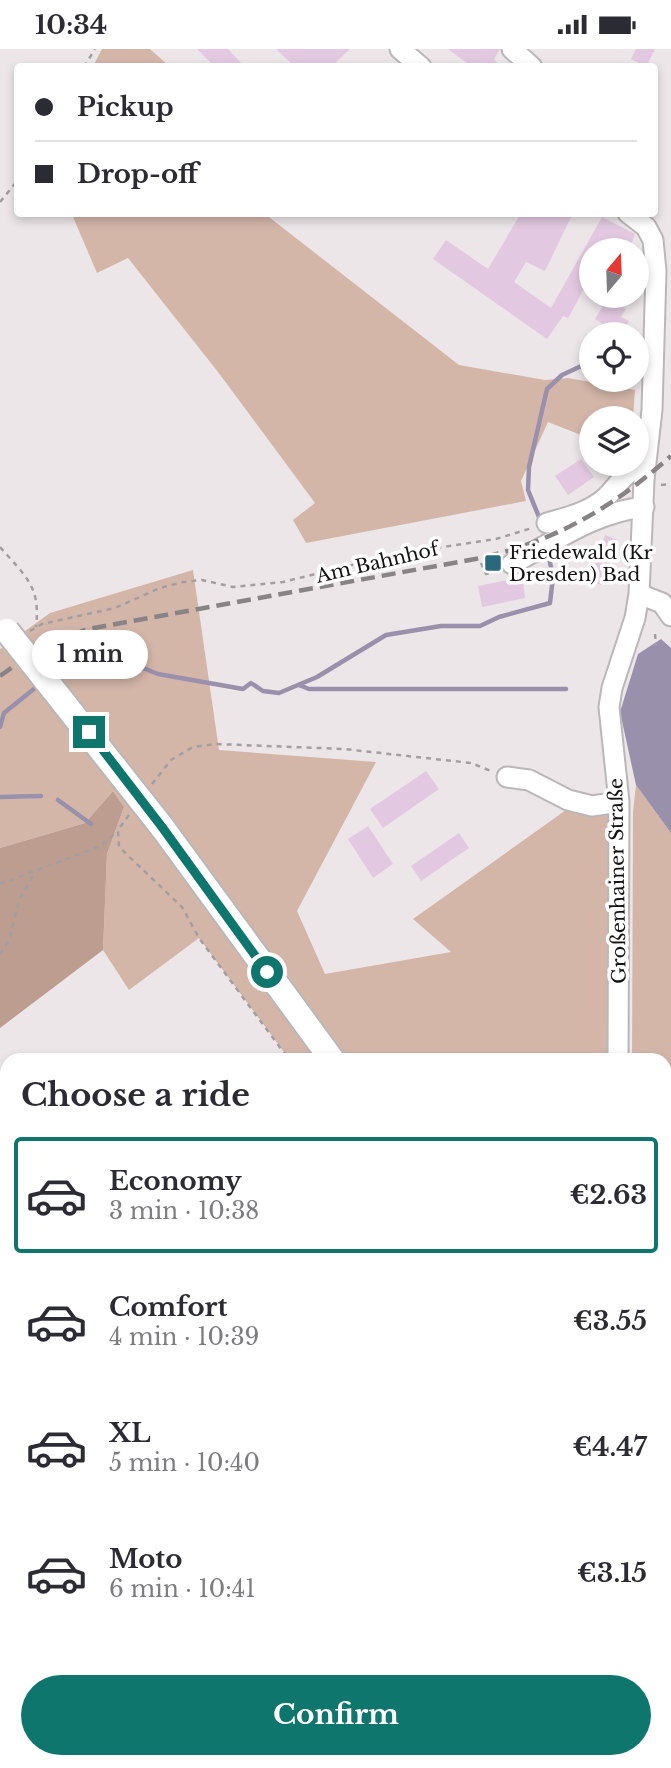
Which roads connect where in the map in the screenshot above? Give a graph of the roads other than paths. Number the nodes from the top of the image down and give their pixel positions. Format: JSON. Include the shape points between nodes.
{"nodes":[{"id":1,"x":400,"y":49,"type":"edge"},
{"id":2,"x":512,"y":49,"type":"edge"},
{"id":3,"x":416,"y":63,"type":"edge"},
{"id":4,"x":528,"y":63,"type":"edge"},
{"id":5,"x":633,"y":217,"type":"edge"},
{"id":6,"x":649,"y":438,"type":"edge"},
{"id":7,"x":625,"y":476,"type":"edge"},
{"id":8,"x":646,"y":476,"type":"edge"},
{"id":9,"x":644,"y":507,"type":"junction"},
{"id":10,"x":547,"y":523,"type":"road end"},
{"id":11,"x":512,"y":564,"type":"dead end"},
{"id":12,"x":639,"y":594,"type":"junction"},
{"id":13,"x":671,"y":615,"type":"edge"},
{"id":14,"x":3,"y":627,"type":"edge"},
{"id":15,"x":507,"y":777,"type":"road end"},
{"id":16,"x":619,"y":802,"type":"junction"},
{"id":17,"x":327,"y":1053,"type":"edge"},
{"id":18,"x":618,"y":1053,"type":"edge"}],
"edges":[{"from":1,"to":3,"type":"street"},
{"from":2,"to":4,"type":"street"},
{"from":5,"to":6,"type":"street","name":"Großenhainer Straße","via":[[653,240],[656,271]]},
{"from":7,"to":10,"type":"street","via":[[591,508]]},
{"from":8,"to":9,"type":"street","name":"Großenhainer Straße"},
{"from":9,"to":11,"type":"street","via":[[603,515]]},
{"from":9,"to":12,"type":"street","name":"Großenhainer Straße"},
{"from":12,"to":13,"type":"street","via":[[662,603]]},
{"from":12,"to":16,"type":"street","name":"Großenhainer Straße","via":[[609,707]]},
{"from":14,"to":17,"type":"main road","bridge":true,"via":[[162,827]]},
{"from":15,"to":16,"type":"street","via":[[529,780],[568,800],[592,806]]},
{"from":16,"to":18,"type":"street","name":"Großenhainer Straße"}]}
